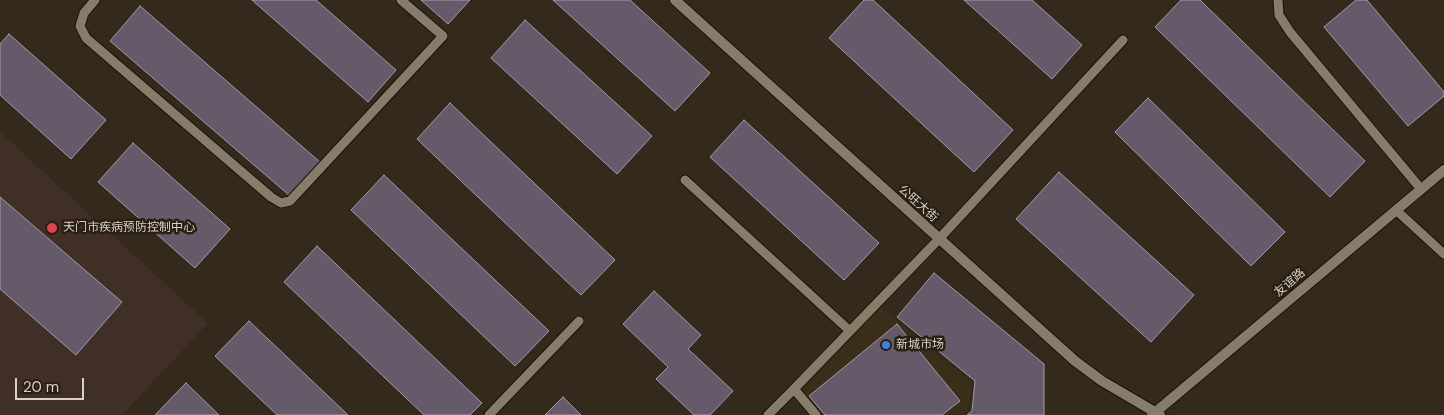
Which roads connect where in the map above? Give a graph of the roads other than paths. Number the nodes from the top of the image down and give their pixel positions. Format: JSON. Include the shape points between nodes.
{"nodes":[{"id":1,"x":95,"y":0,"type":"edge"},
{"id":2,"x":401,"y":0,"type":"edge"},
{"id":3,"x":675,"y":0,"type":"edge"},
{"id":4,"x":1278,"y":0,"type":"edge"},
{"id":5,"x":1123,"y":40,"type":"dead end"},
{"id":6,"x":1444,"y":170,"type":"edge"},
{"id":7,"x":685,"y":180,"type":"dead end"},
{"id":8,"x":1421,"y":189,"type":"junction"},
{"id":9,"x":1396,"y":210,"type":"junction"},
{"id":10,"x":938,"y":240,"type":"junction"},
{"id":11,"x":1444,"y":254,"type":"edge"},
{"id":12,"x":578,"y":321,"type":"dead end"},
{"id":13,"x":850,"y":331,"type":"junction"},
{"id":14,"x":794,"y":389,"type":"junction"},
{"id":15,"x":1156,"y":414,"type":"edge"},
{"id":16,"x":490,"y":415,"type":"edge"},
{"id":17,"x":768,"y":415,"type":"edge"},
{"id":18,"x":816,"y":415,"type":"edge"}],
"edges":[{"from":1,"to":2,"type":"lane","via":[[84,13],[80,26],[86,38],[271,197],[282,202],[290,201],[443,36]]},
{"from":3,"to":10,"type":"street","name":"公旺大街"},
{"from":4,"to":8,"type":"lane","via":[[1279,15],[1290,32]]},
{"from":5,"to":10,"type":"lane"},
{"from":6,"to":8,"type":"street","name":"友谊路"},
{"from":7,"to":13,"type":"lane"},
{"from":8,"to":9,"type":"street","name":"友谊路"},
{"from":9,"to":11,"type":"lane"},
{"from":9,"to":15,"type":"street","name":"友谊路"},
{"from":10,"to":13,"type":"lane"},
{"from":10,"to":15,"type":"street","name":"公旺大街","via":[[1075,361]]},
{"from":12,"to":16,"type":"lane"},
{"from":13,"to":14,"type":"lane"},
{"from":14,"to":17,"type":"lane"},
{"from":14,"to":18,"type":"lane"}]}
